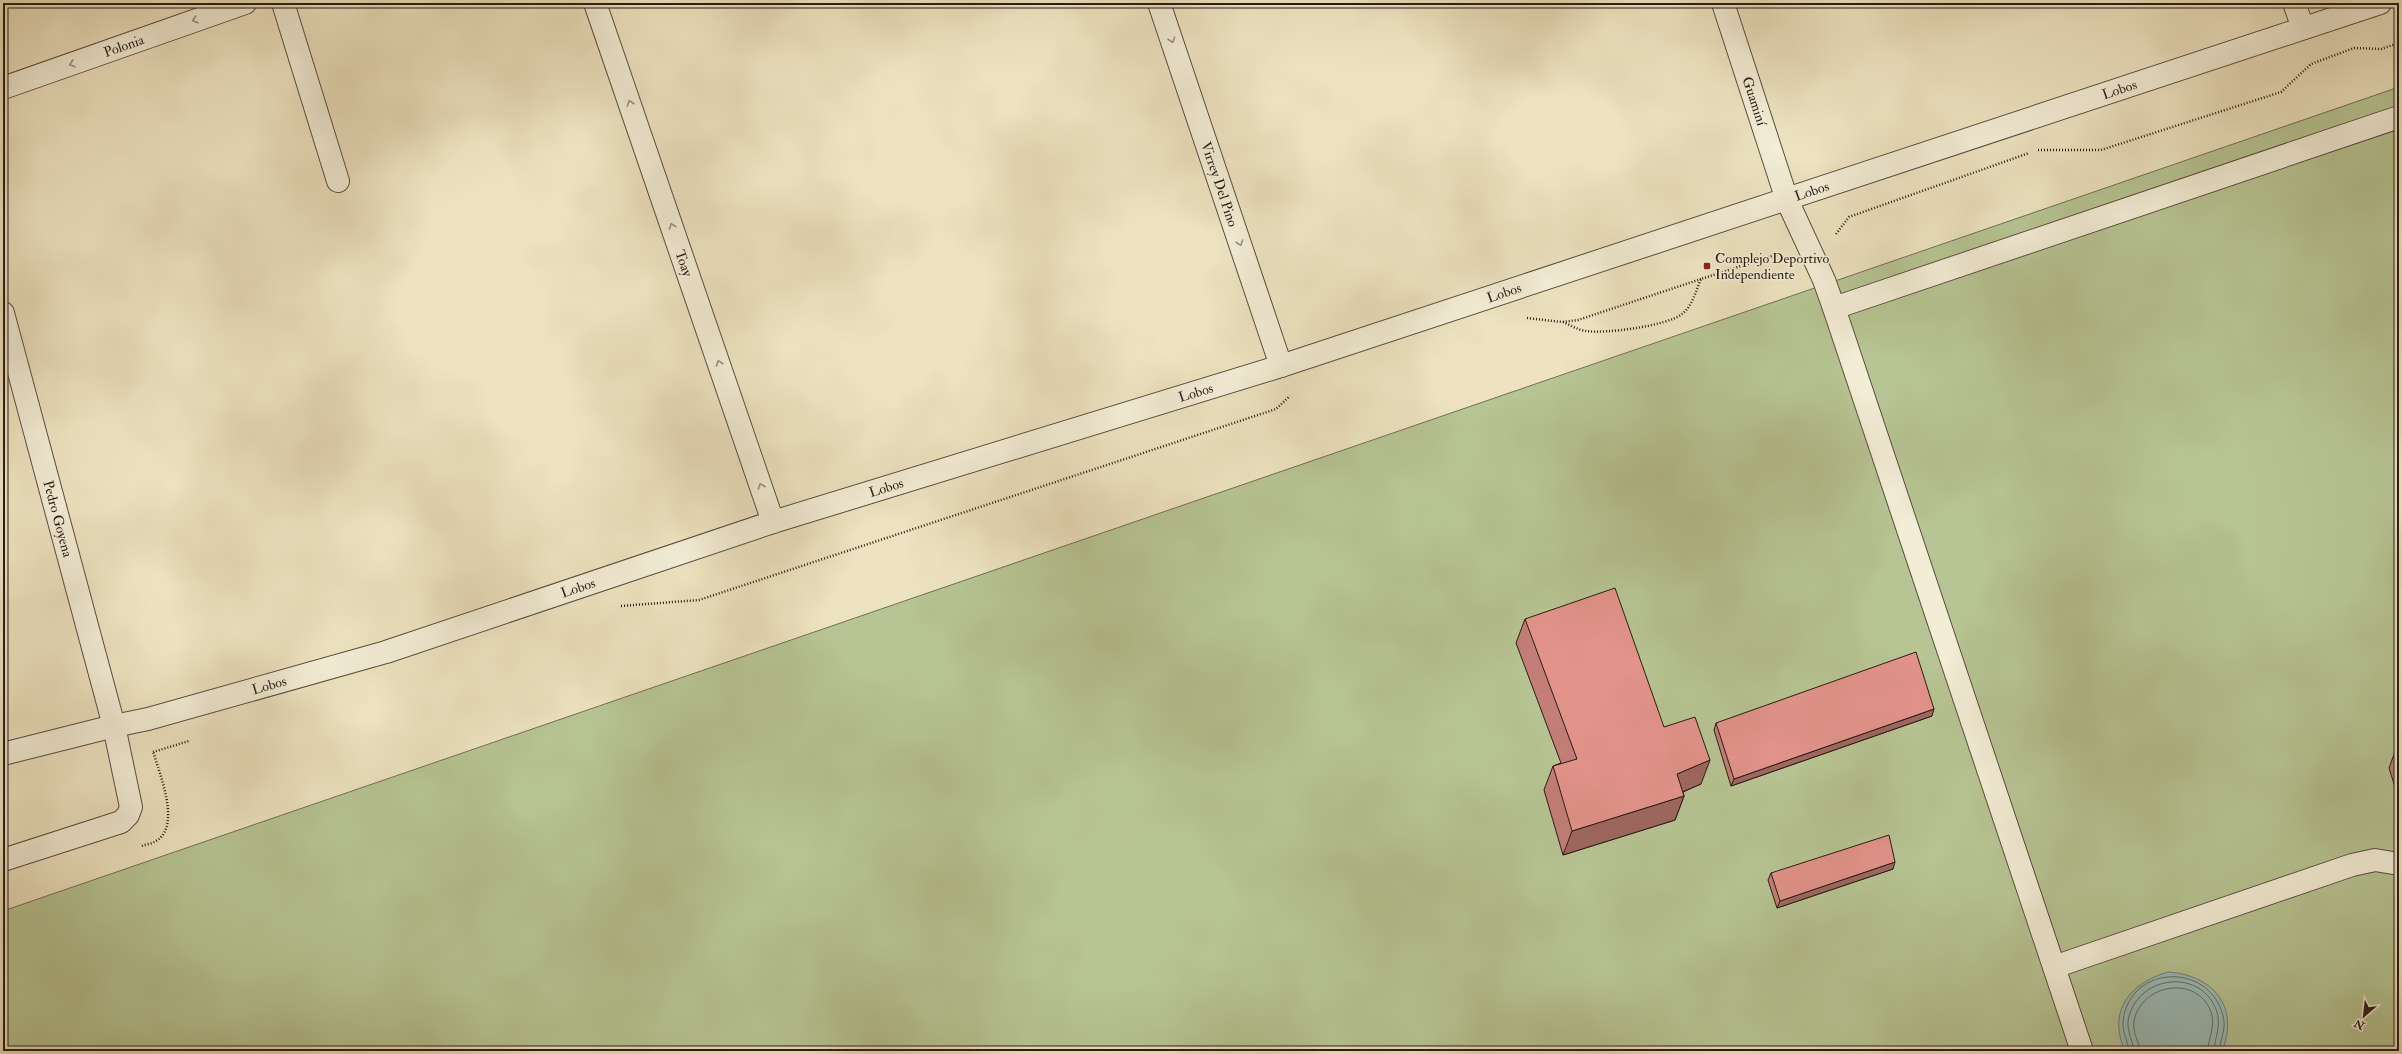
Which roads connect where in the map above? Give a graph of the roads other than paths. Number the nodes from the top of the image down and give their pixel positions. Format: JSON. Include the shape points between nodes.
{"nodes":[{"id":1,"x":283,"y":3,"type":"edge"},
{"id":2,"x":595,"y":3,"type":"edge"},
{"id":3,"x":1159,"y":3,"type":"edge"},
{"id":4,"x":1723,"y":3,"type":"edge"},
{"id":5,"x":2294,"y":3,"type":"edge"},
{"id":6,"x":2380,"y":3,"type":"edge"},
{"id":7,"x":239,"y":4,"type":"edge"},
{"id":8,"x":2303,"y":28,"type":"junction"},
{"id":9,"x":3,"y":88,"type":"edge"},
{"id":10,"x":2399,"y":117,"type":"edge"},
{"id":11,"x":338,"y":181,"type":"dead end"},
{"id":12,"x":1787,"y":200,"type":"junction"},
{"id":13,"x":1834,"y":308,"type":"junction"},
{"id":14,"x":3,"y":313,"type":"edge"},
{"id":15,"x":1281,"y":366,"type":"junction"},
{"id":16,"x":773,"y":522,"type":"junction"},
{"id":17,"x":114,"y":726,"type":"junction"},
{"id":18,"x":3,"y":754,"type":"edge"},
{"id":19,"x":3,"y":860,"type":"edge"},
{"id":20,"x":2399,"y":864,"type":"edge"},
{"id":21,"x":2054,"y":967,"type":"junction"},
{"id":22,"x":2082,"y":1051,"type":"edge"}],
"edges":[{"from":1,"to":11,"type":"street"},
{"from":16,"to":2,"type":"street","name":"Toay","one_way":true},
{"from":3,"to":15,"type":"street","name":"Virrey Del Pino","one_way":true},
{"from":4,"to":12,"type":"street","name":"Guaminí"},
{"from":5,"to":8,"type":"street"},
{"from":6,"to":8,"type":"street","name":"Lobos"},
{"from":7,"to":9,"type":"street","name":"Polonia","one_way":true},
{"from":8,"to":12,"type":"street","name":"Lobos"},
{"from":10,"to":13,"type":"street"},
{"from":12,"to":13,"type":"street","name":"Guaminí"},
{"from":12,"to":15,"type":"street","name":"Lobos"},
{"from":13,"to":21,"type":"street","name":"Guaminí"},
{"from":14,"to":17,"type":"street","name":"Pedro Goyena"},
{"from":15,"to":16,"type":"street","name":"Lobos"},
{"from":16,"to":17,"type":"street","name":"Lobos","via":[[386,652],[148,719]]},
{"from":17,"to":18,"type":"street","name":"Lobos"},
{"from":17,"to":19,"type":"street","name":"Pedro Goyena","via":[[131,799],[128,815],[112,826]]},
{"from":20,"to":21,"type":"street","via":[[2375,860],[2352,865]]},
{"from":21,"to":22,"type":"street","name":"Guaminí"}]}
